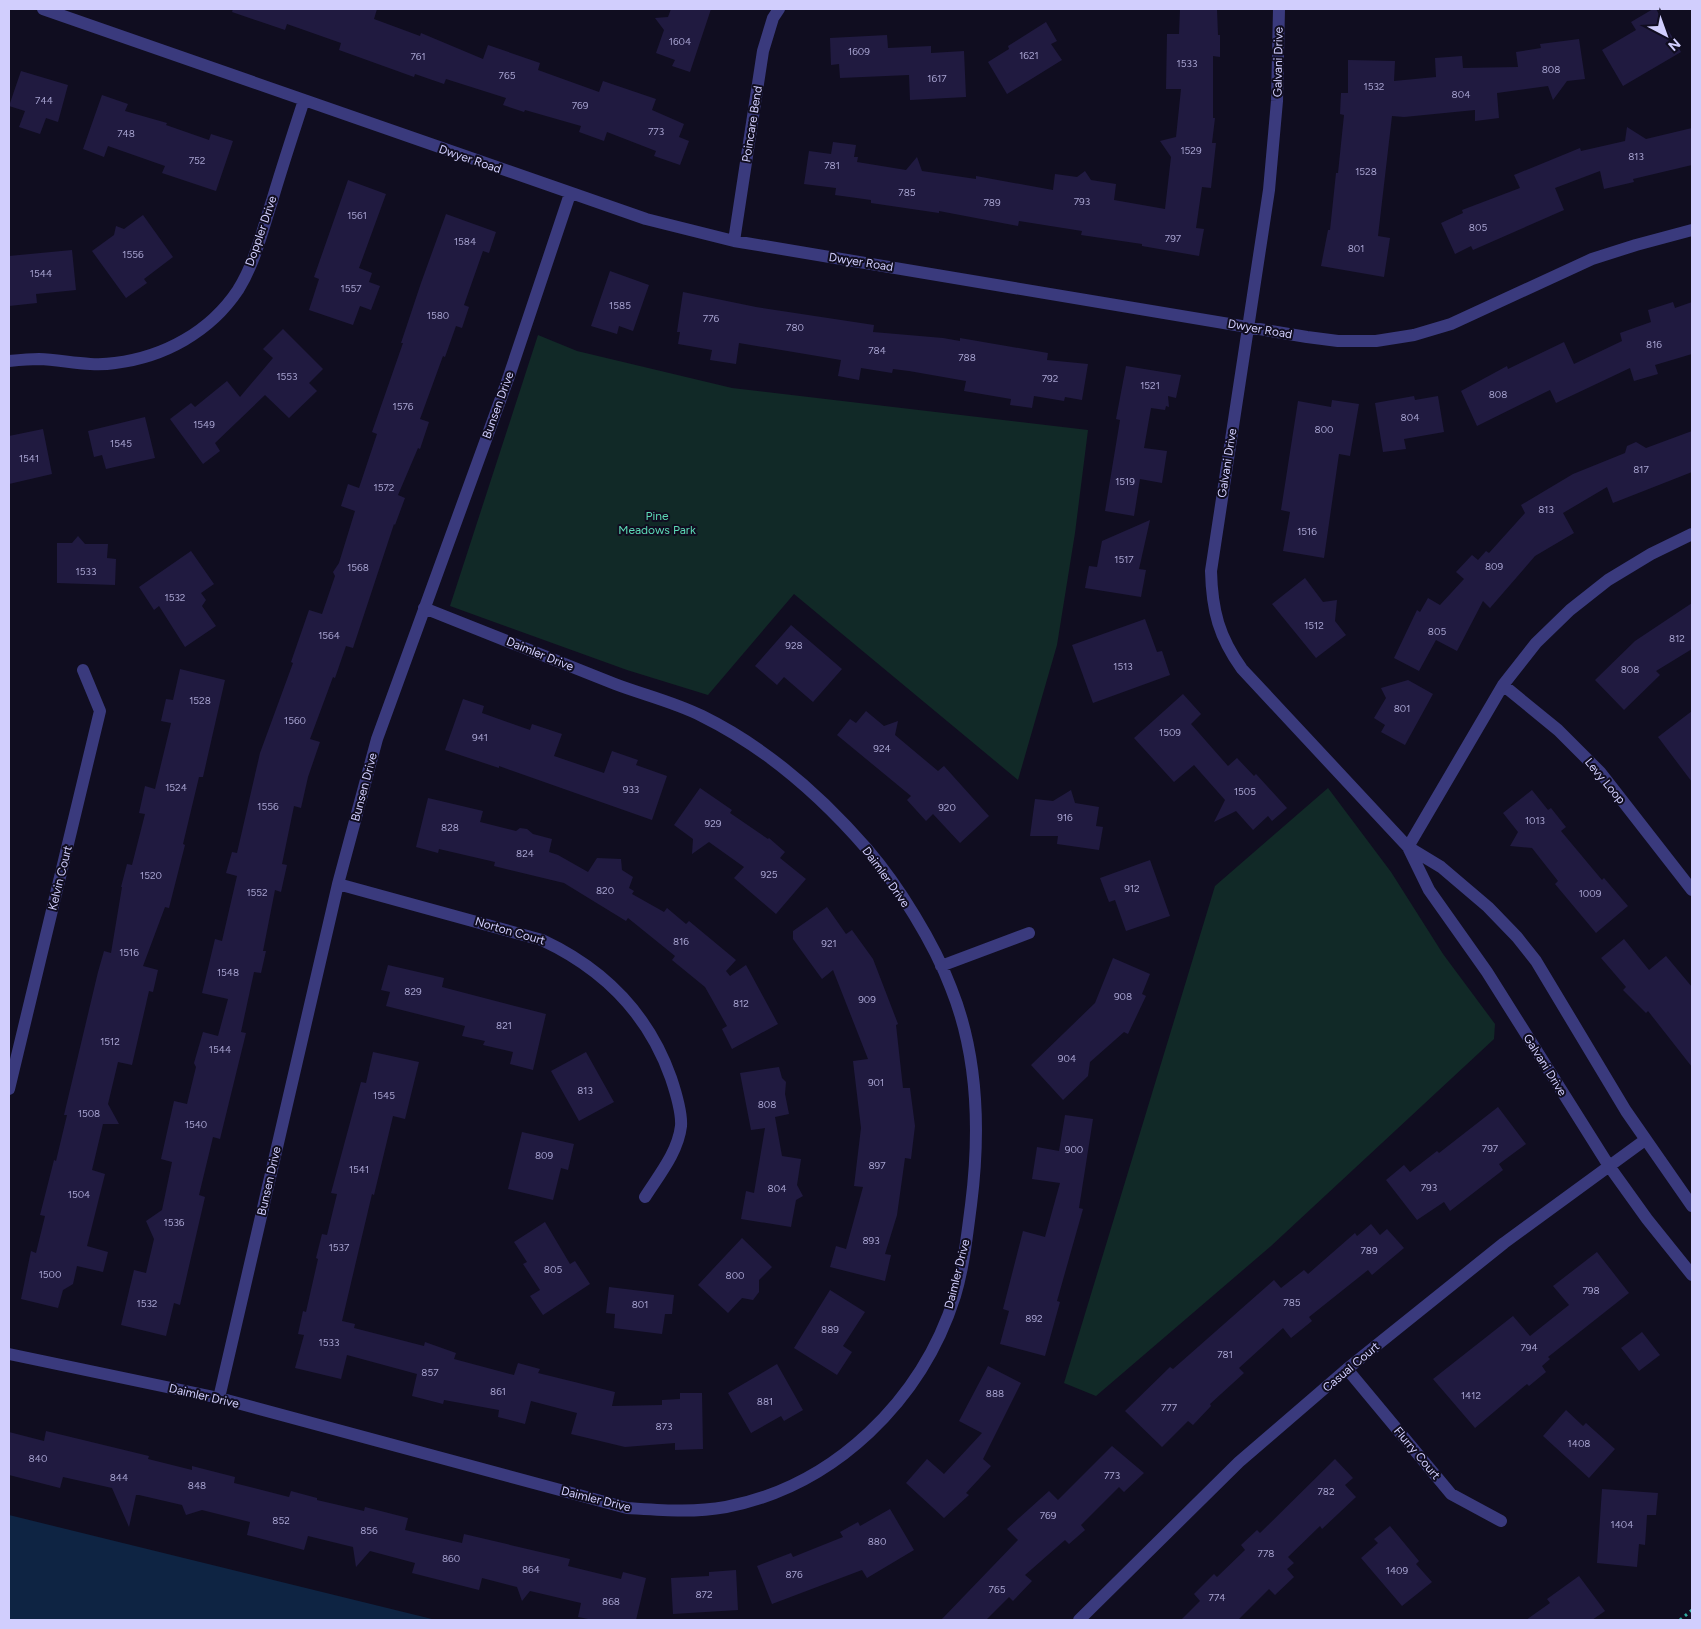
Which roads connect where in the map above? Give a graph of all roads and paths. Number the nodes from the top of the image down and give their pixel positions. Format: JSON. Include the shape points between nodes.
{"nodes":[{"id":1,"x":43,"y":9,"type":"edge"},
{"id":2,"x":779,"y":9,"type":"edge"},
{"id":3,"x":1279,"y":9,"type":"edge"},
{"id":4,"x":304,"y":100,"type":"junction"},
{"id":5,"x":570,"y":194,"type":"junction"},
{"id":6,"x":1692,"y":230,"type":"edge"},
{"id":7,"x":734,"y":241,"type":"junction"},
{"id":8,"x":1248,"y":326,"type":"junction"},
{"id":9,"x":9,"y":361,"type":"edge"},
{"id":10,"x":1692,"y":534,"type":"edge"},
{"id":11,"x":424,"y":608,"type":"junction"},
{"id":12,"x":83,"y":670,"type":"dead end"},
{"id":13,"x":1503,"y":685,"type":"junction"},
{"id":14,"x":1408,"y":847,"type":"junction"},
{"id":15,"x":338,"y":884,"type":"junction"},
{"id":16,"x":1692,"y":890,"type":"edge"},
{"id":17,"x":1028,"y":933,"type":"dead end"},
{"id":18,"x":941,"y":966,"type":"junction"},
{"id":19,"x":9,"y":1089,"type":"edge"},
{"id":20,"x":1646,"y":1140,"type":"junction"},
{"id":21,"x":1609,"y":1166,"type":"junction"},
{"id":22,"x":645,"y":1197,"type":"dead end"},
{"id":23,"x":1692,"y":1206,"type":"edge"},
{"id":24,"x":1692,"y":1275,"type":"edge"},
{"id":25,"x":9,"y":1354,"type":"edge"},
{"id":26,"x":1347,"y":1369,"type":"junction"},
{"id":27,"x":219,"y":1398,"type":"junction"},
{"id":28,"x":1501,"y":1521,"type":"dead end"},
{"id":29,"x":1692,"y":1610,"type":"edge"},
{"id":30,"x":1079,"y":1620,"type":"edge"},
{"id":31,"x":1680,"y":1620,"type":"edge"}],
"edges":[{"from":1,"to":4,"type":"street","name":"Dwyer Road"},
{"from":2,"to":7,"type":"street","name":"Poincare Bend","via":[[763,52]]},
{"from":3,"to":8,"type":"street","name":"Galvani Drive","via":[[1277,100],[1269,190]]},
{"from":4,"to":5,"type":"street","name":"Dwyer Road"},
{"from":4,"to":9,"type":"street","name":"Doppler Drive","via":[[254,257],[238,289],[197,333],[142,359],[113,364],[39,359]]},
{"from":5,"to":7,"type":"street","name":"Dwyer Road","via":[[646,219]]},
{"from":5,"to":11,"type":"street","name":"Bunsen Drive","via":[[508,379]]},
{"from":6,"to":8,"type":"street","name":"Dwyer Road","via":[[1592,259],[1451,324],[1414,335],[1376,341],[1338,341]]},
{"from":7,"to":8,"type":"street","name":"Dwyer Road"},
{"from":8,"to":14,"type":"street","name":"Galvani Drive","via":[[1211,571],[1211,594],[1217,623],[1242,669]]},
{"from":10,"to":13,"type":"street","via":[[1650,554],[1608,580],[1570,610],[1536,644]]},
{"from":11,"to":15,"type":"street","name":"Bunsen Drive","via":[[377,739]]},
{"from":11,"to":18,"type":"street","name":"Daimler Drive","via":[[667,701],[703,716],[745,740],[832,811],[868,851],[895,885]]},
{"from":12,"to":19,"type":"street","name":"Kelvin Court","via":[[100,711]]},
{"from":13,"to":14,"type":"street"},
{"from":13,"to":16,"type":"street","name":"Levy Loop","via":[[1558,730],[1600,772]]},
{"from":14,"to":20,"type":"street","name":"Galvani Drive","via":[[1441,867],[1517,937],[1536,961]]},
{"from":14,"to":21,"type":"street","name":"Galvani Drive","via":[[1429,890],[1487,972]]},
{"from":15,"to":22,"type":"street","name":"Norton Court","via":[[542,940],[593,969],[626,999],[648,1028],[664,1058],[676,1091],[681,1125],[673,1153]]},
{"from":15,"to":27,"type":"street","name":"Bunsen Drive"},
{"from":17,"to":18,"type":"street"},
{"from":18,"to":27,"type":"street","name":"Daimler Drive","via":[[952,988],[971,1066],[975,1118],[974,1179],[965,1253],[955,1296],[917,1376],[860,1442],[828,1466],[800,1482],[755,1500],[724,1507],[675,1512],[627,1508]]},
{"from":20,"to":21,"type":"street","name":"Casual Court"},
{"from":20,"to":23,"type":"street","name":"Galvani Drive"},
{"from":21,"to":24,"type":"street","name":"Galvani Drive"},
{"from":21,"to":26,"type":"street","name":"Casual Court","via":[[1504,1242]]},
{"from":25,"to":27,"type":"street","name":"Daimler Drive"},
{"from":26,"to":28,"type":"street","name":"Flurry Court","via":[[1451,1494]]},
{"from":26,"to":30,"type":"street","name":"Casual Court","via":[[1239,1462]]},
{"from":29,"to":31,"type":"path"}]}
